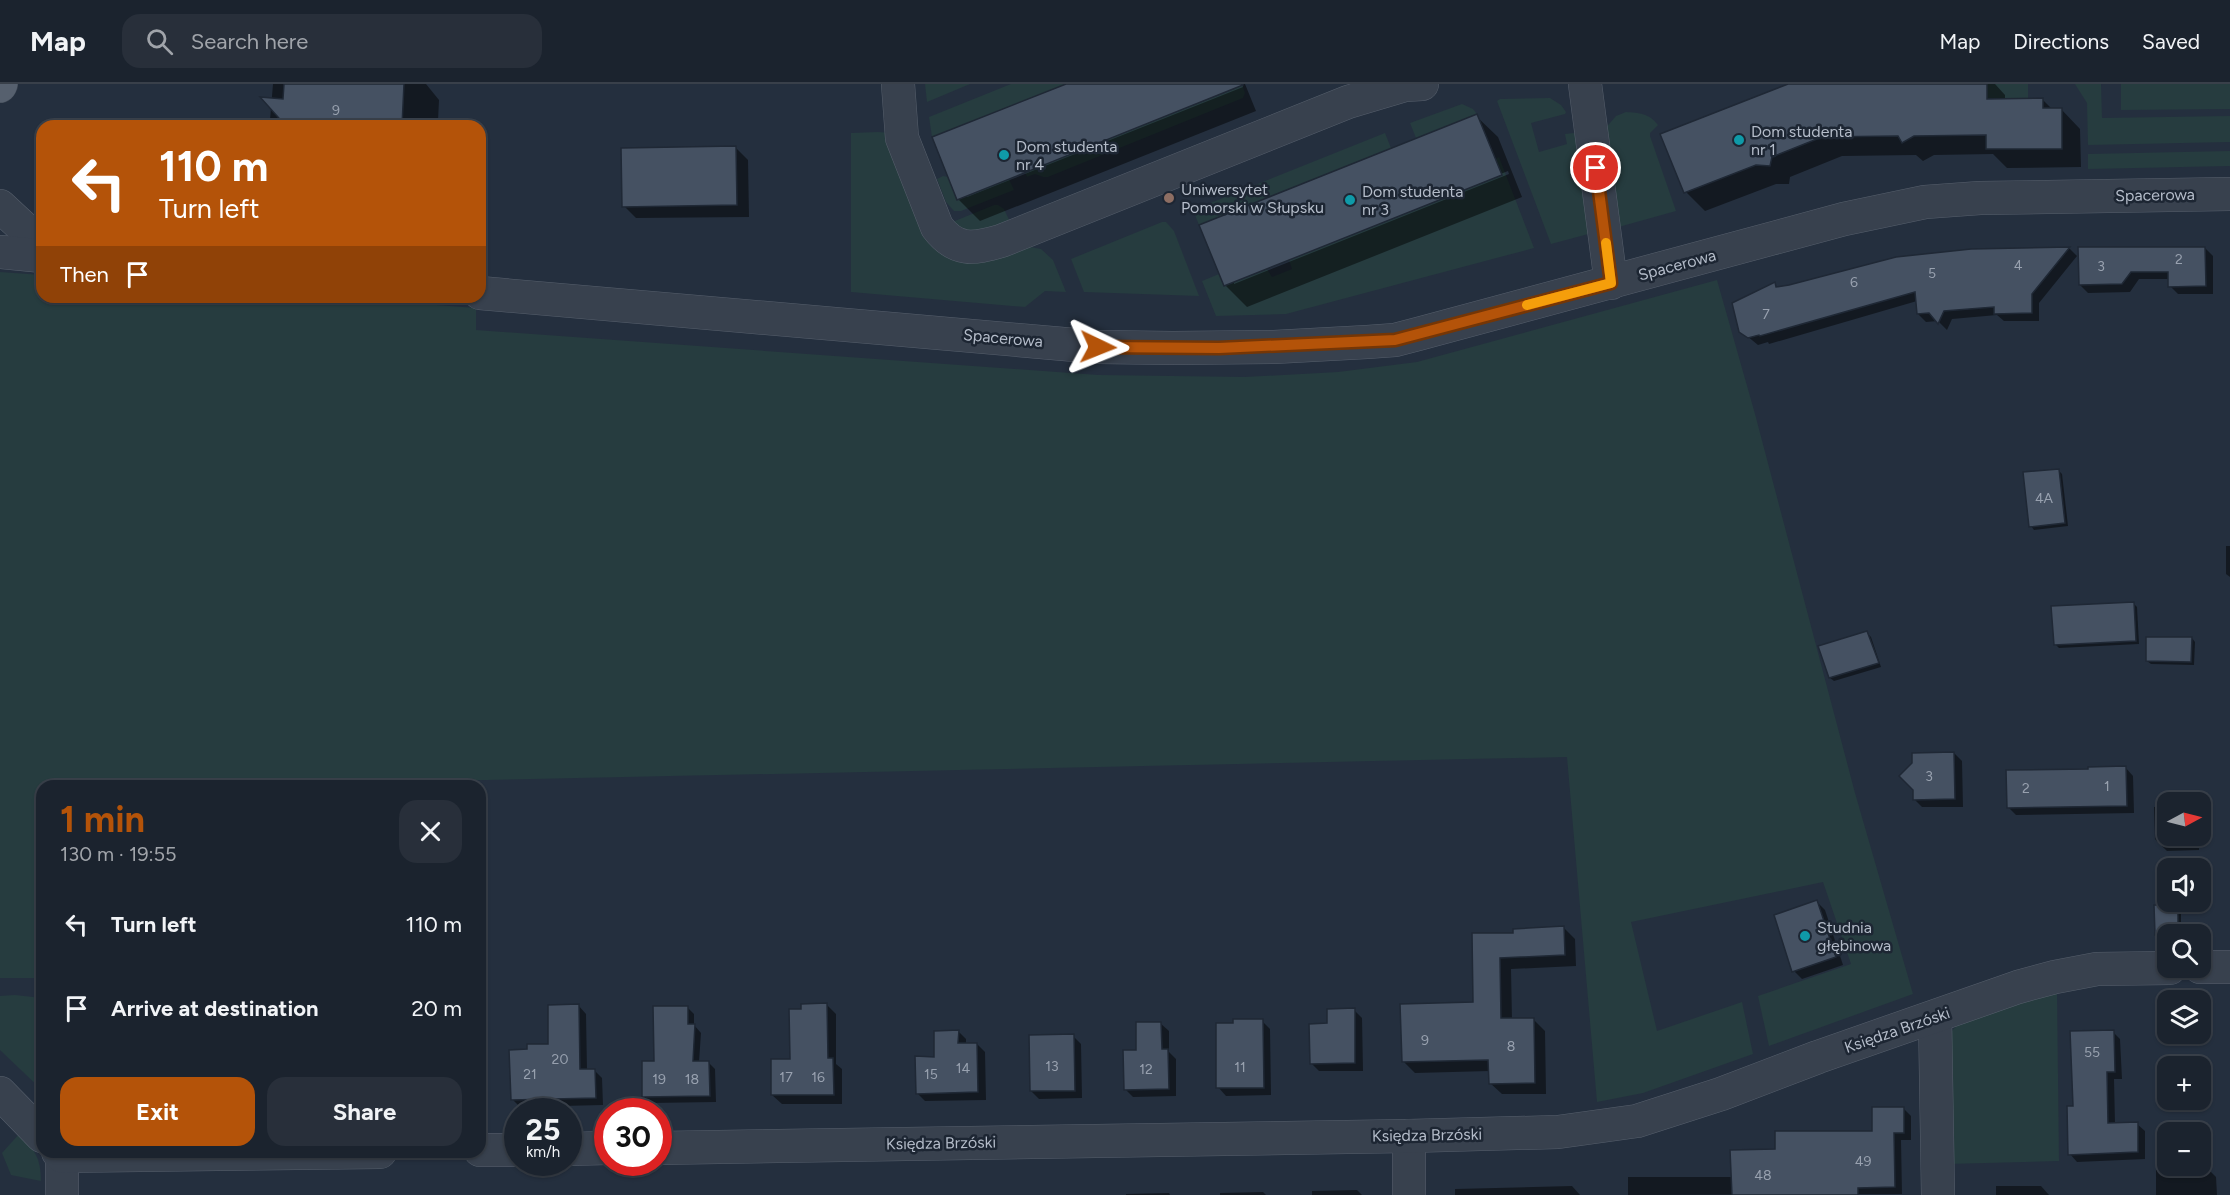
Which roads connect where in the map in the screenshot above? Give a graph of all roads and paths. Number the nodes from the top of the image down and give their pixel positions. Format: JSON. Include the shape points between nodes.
{"nodes":[{"id":1,"x":898,"y":84,"type":"edge"},
{"id":2,"x":1422,"y":84,"type":"edge"},
{"id":3,"x":1585,"y":84,"type":"edge"},
{"id":4,"x":2230,"y":194,"type":"edge"},
{"id":5,"x":0,"y":206,"type":"edge"},
{"id":6,"x":36,"y":239,"type":"edge"},
{"id":7,"x":0,"y":252,"type":"edge"},
{"id":8,"x":36,"y":255,"type":"edge"},
{"id":9,"x":1611,"y":283,"type":"junction"},
{"id":10,"x":486,"y":294,"type":"edge"},
{"id":11,"x":2211,"y":967,"type":"edge"},
{"id":12,"x":2230,"y":967,"type":"edge"},
{"id":13,"x":2157,"y":968,"type":"edge"},
{"id":14,"x":1935,"y":1017,"type":"junction"},
{"id":15,"x":0,"y":1093,"type":"edge"},
{"id":16,"x":36,"y":1130,"type":"edge"},
{"id":17,"x":1409,"y":1136,"type":"junction"},
{"id":18,"x":672,"y":1148,"type":"edge"},
{"id":19,"x":486,"y":1150,"type":"edge"},
{"id":20,"x":504,"y":1150,"type":"edge"},
{"id":21,"x":56,"y":1158,"type":"edge"},
{"id":22,"x":62,"y":1195,"type":"edge"},
{"id":23,"x":1409,"y":1195,"type":"edge"},
{"id":24,"x":1938,"y":1195,"type":"edge"}],
"edges":[{"from":1,"to":2,"type":"street","via":[[902,138],[937,227],[946,240],[972,247],[1001,241],[1348,102],[1405,85]]},
{"from":3,"to":9,"type":"street"},
{"from":4,"to":9,"type":"street","name":"Spacerowa","via":[[1925,202],[1844,219]]},
{"from":5,"to":6,"type":"street"},
{"from":7,"to":8,"type":"street"},
{"from":9,"to":10,"type":"street","name":"Spacerowa","via":[[1395,340],[1219,348],[1098,347]]},
{"from":11,"to":12,"type":"street"},
{"from":13,"to":14,"type":"street","name":"Księdza Brzóski","via":[[2074,972]]},
{"from":14,"to":17,"type":"street","name":"Księdza Brzóski","via":[[1721,1094],[1636,1120],[1558,1132]]},
{"from":14,"to":24,"type":"street"},
{"from":15,"to":16,"type":"street"},
{"from":17,"to":18,"type":"street","name":"Księdza Brzóski"},
{"from":17,"to":23,"type":"street"},
{"from":19,"to":20,"type":"street"},
{"from":21,"to":22,"type":"street"}]}
